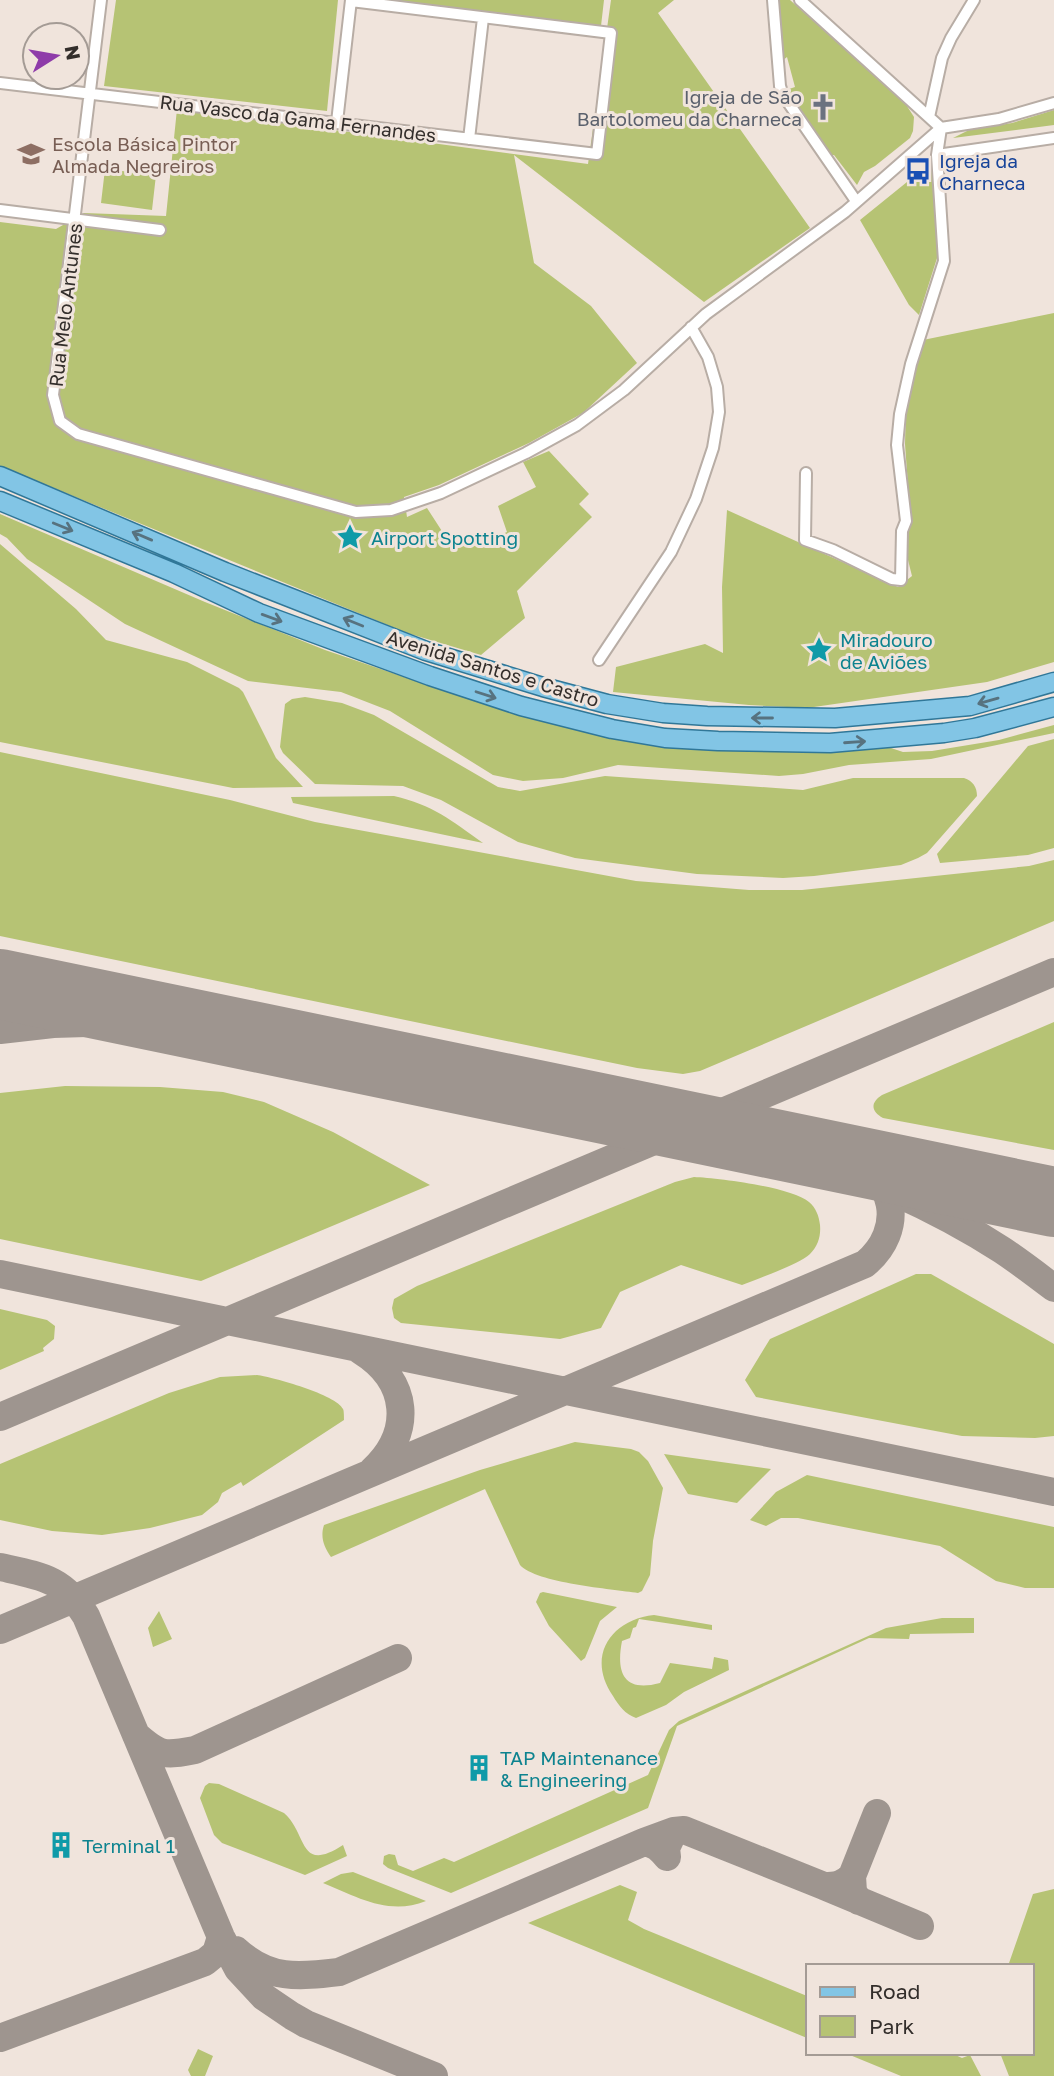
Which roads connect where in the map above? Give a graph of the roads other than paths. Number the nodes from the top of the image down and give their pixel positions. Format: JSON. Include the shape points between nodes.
{"nodes":[{"id":1,"x":101,"y":0,"type":"edge"},
{"id":2,"x":773,"y":0,"type":"edge"},
{"id":3,"x":800,"y":0,"type":"edge"},
{"id":4,"x":974,"y":0,"type":"edge"},
{"id":5,"x":351,"y":1,"type":"edge"},
{"id":6,"x":483,"y":18,"type":"junction"},
{"id":7,"x":0,"y":83,"type":"edge"},
{"id":8,"x":90,"y":93,"type":"junction"},
{"id":9,"x":1054,"y":103,"type":"edge"},
{"id":10,"x":929,"y":117,"type":"junction"},
{"id":11,"x":337,"y":122,"type":"junction"},
{"id":12,"x":941,"y":128,"type":"junction"},
{"id":13,"x":1054,"y":138,"type":"edge"},
{"id":14,"x":469,"y":139,"type":"junction"},
{"id":15,"x":937,"y":155,"type":"junction"},
{"id":16,"x":856,"y":201,"type":"junction"},
{"id":17,"x":0,"y":210,"type":"edge"},
{"id":18,"x":75,"y":219,"type":"junction"},
{"id":19,"x":160,"y":230,"type":"dead end"},
{"id":20,"x":691,"y":327,"type":"junction"},
{"id":21,"x":806,"y":473,"type":"dead end"},
{"id":22,"x":0,"y":476,"type":"edge"},
{"id":23,"x":0,"y":501,"type":"edge"},
{"id":24,"x":599,"y":660,"type":"dead end"},
{"id":25,"x":1054,"y":682,"type":"edge"},
{"id":26,"x":1054,"y":707,"type":"edge"}],
"edges":[{"from":1,"to":8,"type":"street","name":"Rua Melo Antunes"},
{"from":2,"to":16,"type":"street","via":[[779,86]]},
{"from":3,"to":10,"type":"street"},
{"from":4,"to":10,"type":"street","via":[[942,58]]},
{"from":5,"to":6,"type":"street"},
{"from":5,"to":11,"type":"street"},
{"from":6,"to":14,"type":"street"},
{"from":6,"to":14,"type":"street","name":"Rua Vasco da Gama Fernandes","via":[[611,33],[597,154]]},
{"from":7,"to":8,"type":"street","name":"Rua Vasco da Gama Fernandes"},
{"from":8,"to":11,"type":"street","name":"Rua Vasco da Gama Fernandes"},
{"from":8,"to":18,"type":"street","name":"Rua Melo Antunes"},
{"from":9,"to":12,"type":"street","via":[[999,119]]},
{"from":10,"to":12,"type":"street"},
{"from":11,"to":14,"type":"street","name":"Rua Vasco da Gama Fernandes"},
{"from":12,"to":15,"type":"street"},
{"from":12,"to":16,"type":"street"},
{"from":13,"to":15,"type":"street"},
{"from":15,"to":21,"type":"street","via":[[944,261],[900,414],[897,445],[906,521],[901,580],[805,540]]},
{"from":16,"to":20,"type":"street"},
{"from":17,"to":18,"type":"street"},
{"from":18,"to":19,"type":"street"},
{"from":18,"to":20,"type":"street","name":"Rua Melo Antunes","via":[[53,395],[60,421],[78,434],[356,512],[391,510],[441,493],[577,425],[624,390]]},
{"from":20,"to":24,"type":"street","via":[[708,357],[717,387],[719,412],[713,448],[671,552]]},
{"from":25,"to":22,"type":"main road","name":"Avenida Santos e Castro","one_way":true,"via":[[970,706],[835,718],[707,716],[607,704],[426,651]]},
{"from":23,"to":26,"type":"main road","name":"Avenida Santos e Castro","one_way":true,"via":[[258,613],[521,706],[612,729],[665,738],[830,743],[944,733]]}]}
